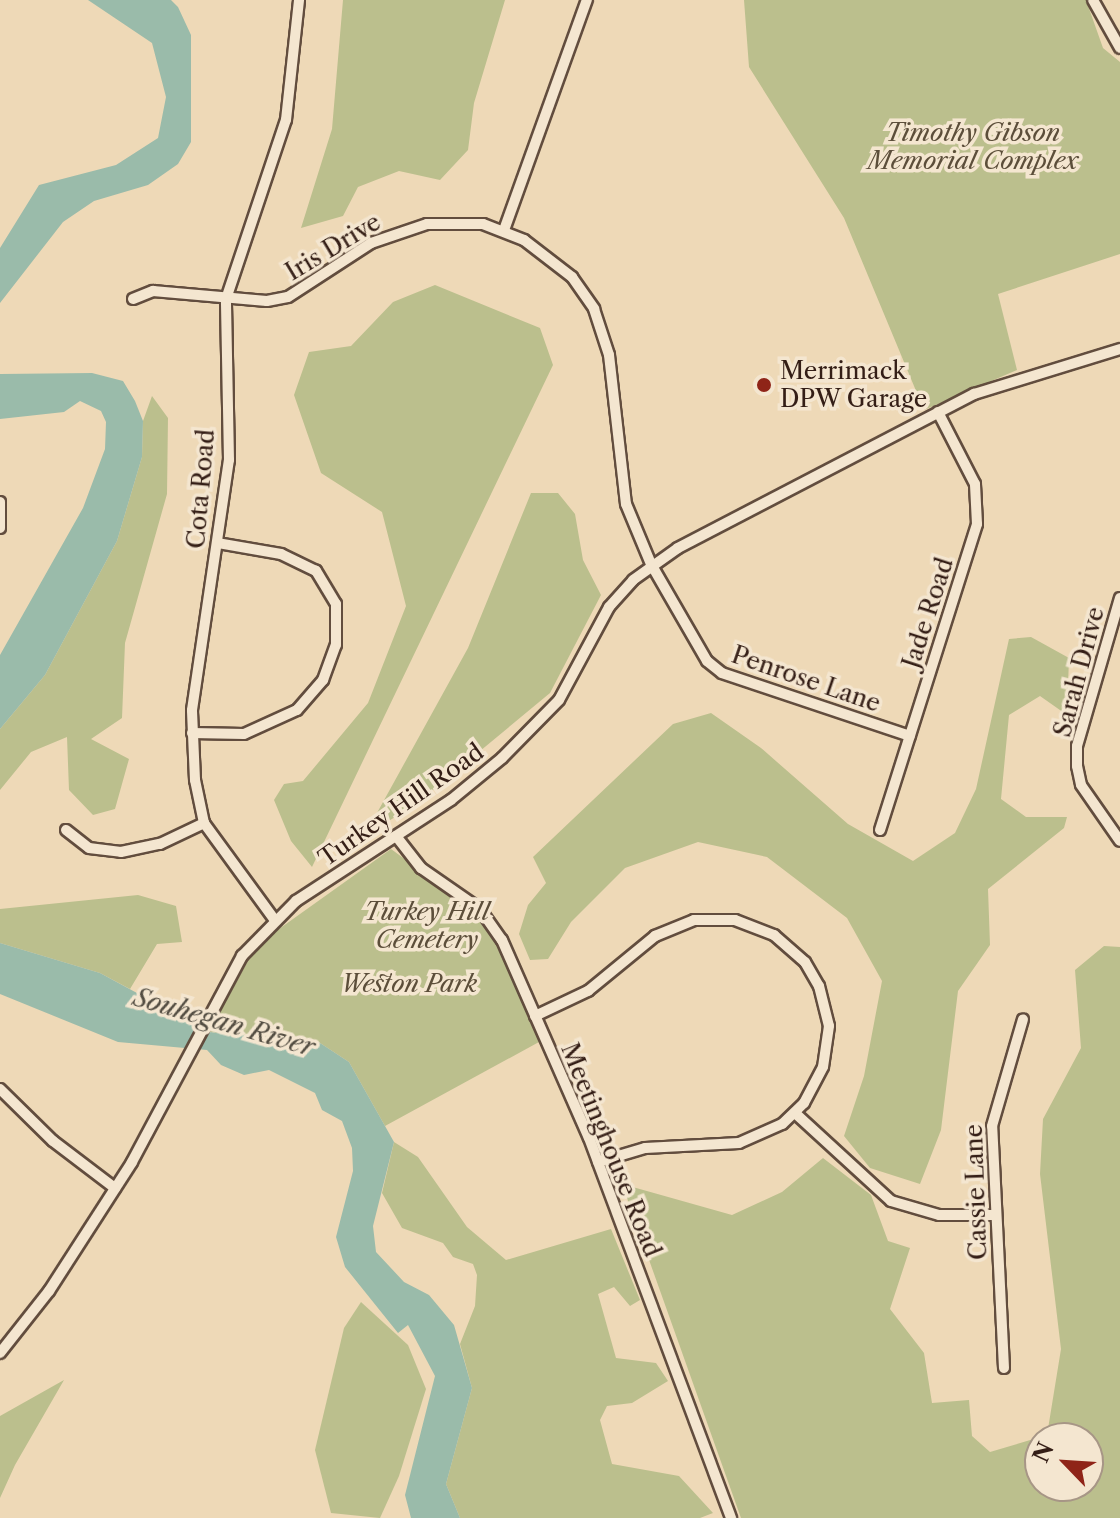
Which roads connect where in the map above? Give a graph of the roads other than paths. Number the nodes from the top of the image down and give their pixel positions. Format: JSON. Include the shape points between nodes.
{"nodes":[{"id":1,"x":299,"y":0,"type":"edge"},
{"id":2,"x":587,"y":0,"type":"edge"},
{"id":3,"x":1093,"y":0,"type":"edge"},
{"id":4,"x":1120,"y":48,"type":"edge"},
{"id":5,"x":504,"y":230,"type":"junction"},
{"id":6,"x":133,"y":299,"type":"dead end"},
{"id":7,"x":226,"y":299,"type":"junction"},
{"id":8,"x":1120,"y":349,"type":"edge"},
{"id":9,"x":938,"y":412,"type":"junction"},
{"id":10,"x":0,"y":502,"type":"edge"},
{"id":11,"x":0,"y":528,"type":"edge"},
{"id":12,"x":217,"y":543,"type":"junction"},
{"id":13,"x":651,"y":564,"type":"junction"},
{"id":14,"x":1120,"y":598,"type":"edge"},
{"id":15,"x":192,"y":733,"type":"junction"},
{"id":16,"x":910,"y":736,"type":"junction"},
{"id":17,"x":204,"y":823,"type":"junction"},
{"id":18,"x":66,"y":830,"type":"dead end"},
{"id":19,"x":880,"y":830,"type":"dead end"},
{"id":20,"x":396,"y":836,"type":"junction"},
{"id":21,"x":1120,"y":841,"type":"edge"},
{"id":22,"x":274,"y":919,"type":"junction"},
{"id":23,"x":535,"y":1016,"type":"junction"},
{"id":24,"x":1023,"y":1019,"type":"dead end"},
{"id":25,"x":0,"y":1089,"type":"edge"},
{"id":26,"x":795,"y":1113,"type":"junction"},
{"id":27,"x":598,"y":1162,"type":"junction"},
{"id":28,"x":115,"y":1188,"type":"junction"},
{"id":29,"x":996,"y":1215,"type":"junction"},
{"id":30,"x":0,"y":1353,"type":"edge"},
{"id":31,"x":1004,"y":1368,"type":"dead end"},
{"id":32,"x":731,"y":1518,"type":"edge"}],
"edges":[{"from":1,"to":7,"type":"street","name":"Cota Road","via":[[286,120]]},
{"from":2,"to":5,"type":"street"},
{"from":3,"to":4,"type":"street"},
{"from":5,"to":7,"type":"street","name":"Iris Drive","via":[[446,222],[408,228],[371,243],[288,297]]},
{"from":5,"to":13,"type":"street","name":"Iris Drive","via":[[558,263],[594,309],[609,355],[626,504]]},
{"from":6,"to":7,"type":"street","name":"Iris Drive","via":[[153,291]]},
{"from":7,"to":12,"type":"street","name":"Cota Road","via":[[229,460]]},
{"from":8,"to":9,"type":"street","name":"Turkey Hill Road","via":[[1012,379]]},
{"from":9,"to":13,"type":"street","name":"Turkey Hill Road"},
{"from":9,"to":16,"type":"street","name":"Jade Road","via":[[971,475],[979,504]]},
{"from":10,"to":11,"type":"street"},
{"from":12,"to":15,"type":"street","name":"Cota Road"},
{"from":12,"to":15,"type":"street","via":[[281,554],[316,571],[336,604],[336,645],[323,680],[297,710],[244,734]]},
{"from":13,"to":16,"type":"street","name":"Penrose Lane","via":[[707,661],[722,673]]},
{"from":13,"to":20,"type":"street","name":"Turkey Hill Road","via":[[609,607],[575,675],[534,727],[488,772]]},
{"from":14,"to":21,"type":"street","name":"Sarah Drive","via":[[1077,746],[1081,785]]},
{"from":15,"to":17,"type":"street","name":"Cota Road"},
{"from":16,"to":19,"type":"street","name":"Jade Road"},
{"from":17,"to":18,"type":"street","via":[[160,844],[121,852],[89,848]]},
{"from":17,"to":22,"type":"street","name":"Cota Road"},
{"from":20,"to":22,"type":"street","name":"Turkey Hill Road"},
{"from":20,"to":23,"type":"street","name":"Meetinghouse Road","via":[[421,868],[473,903],[492,923]]},
{"from":22,"to":28,"type":"street","name":"Turkey Hill Road","via":[[242,956]]},
{"from":23,"to":26,"type":"street","via":[[588,991],[668,928],[721,919],[761,928],[805,962],[827,1012],[823,1067]]},
{"from":23,"to":27,"type":"street","name":"Meetinghouse Road"},
{"from":24,"to":29,"type":"street","name":"Cassie Lane","via":[[992,1126]]},
{"from":25,"to":28,"type":"street","via":[[53,1141]]},
{"from":26,"to":27,"type":"street","via":[[769,1132],[739,1143],[645,1148]]},
{"from":26,"to":29,"type":"street","via":[[891,1201],[939,1215]]},
{"from":27,"to":32,"type":"street","name":"Meetinghouse Road"},
{"from":28,"to":30,"type":"street","name":"Turkey Hill Road","via":[[49,1291]]},
{"from":29,"to":31,"type":"street","name":"Cassie Lane"}]}
